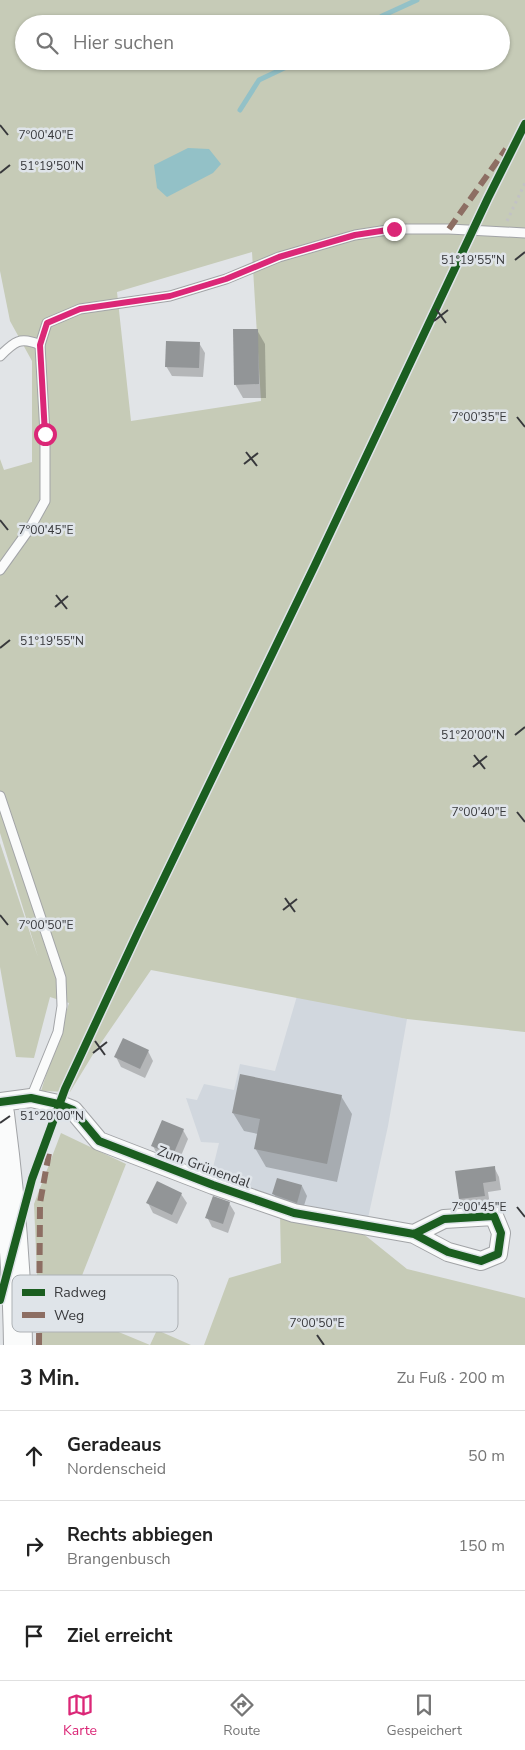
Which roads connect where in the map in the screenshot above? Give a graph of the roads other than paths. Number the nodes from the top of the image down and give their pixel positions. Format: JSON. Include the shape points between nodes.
{"nodes":[{"id":1,"x":525,"y":233,"type":"edge"},
{"id":2,"x":40,"y":345,"type":"junction"},
{"id":3,"x":0,"y":356,"type":"edge"},
{"id":4,"x":0,"y":570,"type":"edge"},
{"id":5,"x":0,"y":796,"type":"edge"},
{"id":6,"x":31,"y":1098,"type":"junction"},
{"id":7,"x":0,"y":1102,"type":"edge"},
{"id":8,"x":0,"y":1114,"type":"edge"},
{"id":9,"x":414,"y":1234,"type":"dead end"},
{"id":10,"x":16,"y":1275,"type":"edge"},
{"id":11,"x":18,"y":1332,"type":"edge"},
{"id":12,"x":18,"y":1345,"type":"edge"}],
"edges":[{"from":1,"to":2,"type":"lane","via":[[394,229],[355,235],[279,257],[226,279],[170,296],[80,309],[47,323]]},
{"from":2,"to":3,"type":"lane","via":[[28,340],[12,344]]},
{"from":2,"to":4,"type":"lane","via":[[45,502]]},
{"from":5,"to":6,"type":"lane","via":[[61,978],[62,1006],[58,1032]]},
{"from":6,"to":7,"type":"street","name":"Zum Grünendal"},
{"from":6,"to":9,"type":"street","name":"Zum Grünendal","via":[[73,1110],[99,1141],[213,1185],[294,1213]]},
{"from":8,"to":10,"type":"highway"},
{"from":11,"to":12,"type":"highway"}]}
